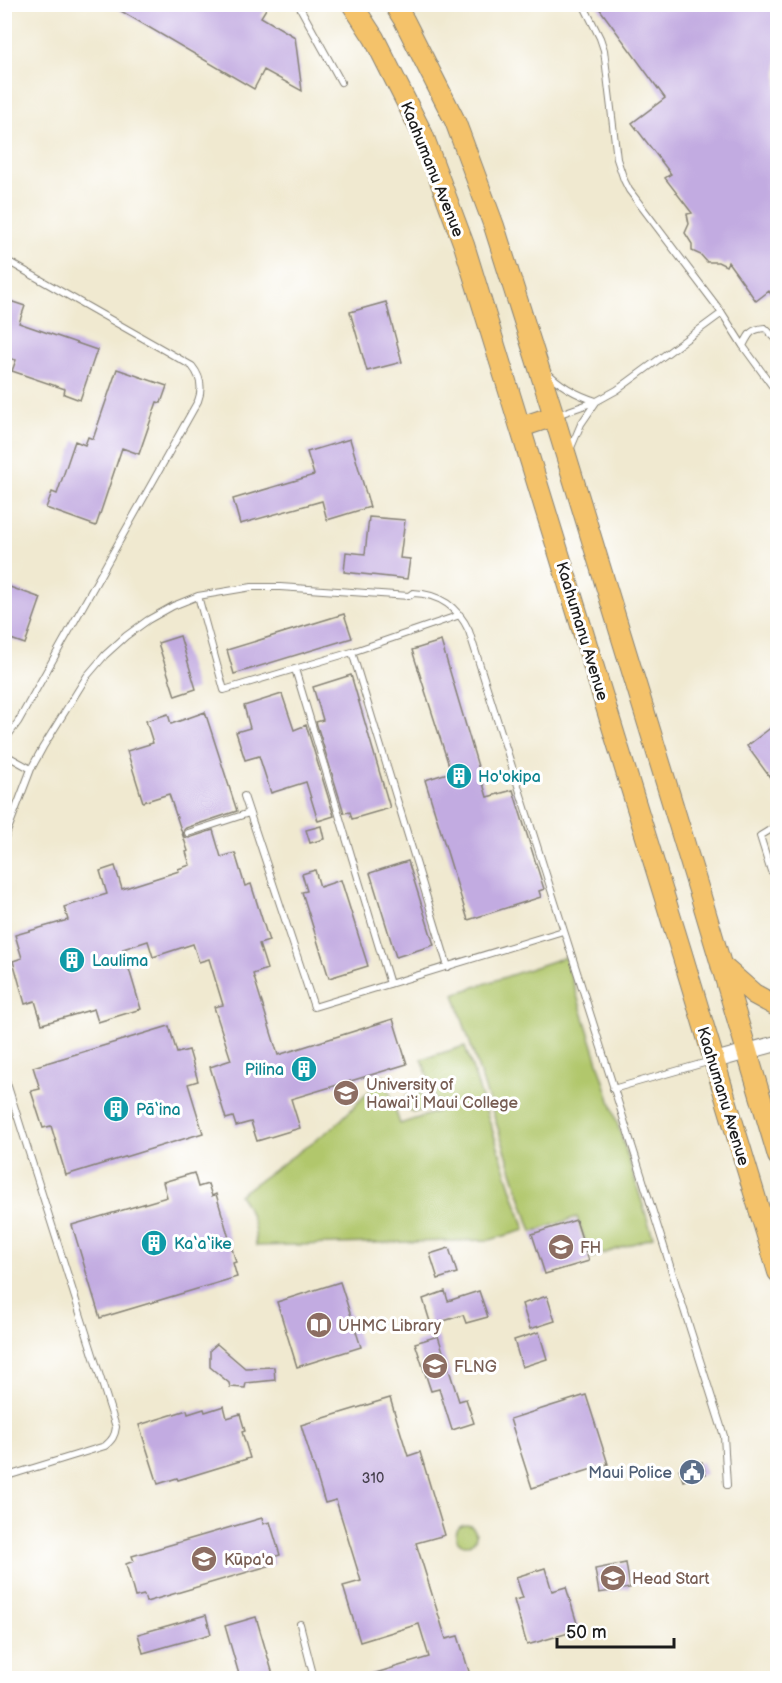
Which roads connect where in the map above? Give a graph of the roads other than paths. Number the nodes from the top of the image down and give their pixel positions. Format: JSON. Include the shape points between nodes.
{"nodes":[{"id":1,"x":298,"y":4,"type":"edge"},
{"id":2,"x":352,"y":4,"type":"edge"},
{"id":3,"x":394,"y":4,"type":"edge"},
{"id":4,"x":583,"y":4,"type":"edge"},
{"id":5,"x":341,"y":82,"type":"dead end"},
{"id":6,"x":4,"y":259,"type":"edge"},
{"id":7,"x":722,"y":313,"type":"junction"},
{"id":8,"x":777,"y":341,"type":"edge"},
{"id":9,"x":743,"y":346,"type":"junction"},
{"id":10,"x":536,"y":357,"type":"junction"},
{"id":11,"x":777,"y":394,"type":"edge"},
{"id":12,"x":597,"y":401,"type":"junction"},
{"id":13,"x":554,"y":416,"type":"junction"},
{"id":14,"x":521,"y":427,"type":"junction"},
{"id":15,"x":567,"y":461,"type":"junction"},
{"id":16,"x":198,"y":596,"type":"junction"},
{"id":17,"x":460,"y":615,"type":"junction"},
{"id":18,"x":352,"y":652,"type":"junction"},
{"id":19,"x":295,"y":669,"type":"junction"},
{"id":20,"x":4,"y":741,"type":"edge"},
{"id":21,"x":4,"y":754,"type":"edge"},
{"id":22,"x":31,"y":769,"type":"junction"},
{"id":23,"x":244,"y":796,"type":"dead end"},
{"id":24,"x":249,"y":813,"type":"junction"},
{"id":25,"x":777,"y":825,"type":"edge"},
{"id":26,"x":188,"y":833,"type":"dead end"},
{"id":27,"x":4,"y":840,"type":"edge"},
{"id":28,"x":777,"y":870,"type":"edge"},
{"id":29,"x":563,"y":931,"type":"junction"},
{"id":30,"x":721,"y":965,"type":"junction"},
{"id":31,"x":448,"y":967,"type":"junction"},
{"id":32,"x":390,"y":984,"type":"junction"},
{"id":33,"x":777,"y":1007,"type":"edge"},
{"id":34,"x":777,"y":1043,"type":"edge"},
{"id":35,"x":747,"y":1051,"type":"junction"},
{"id":36,"x":713,"y":1061,"type":"junction"},
{"id":37,"x":4,"y":1074,"type":"edge"},
{"id":38,"x":613,"y":1089,"type":"junction"},
{"id":39,"x":777,"y":1156,"type":"edge"},
{"id":40,"x":777,"y":1272,"type":"edge"},
{"id":41,"x":4,"y":1477,"type":"edge"},
{"id":42,"x":727,"y":1485,"type":"dead end"},
{"id":43,"x":300,"y":1624,"type":"dead end"},
{"id":44,"x":314,"y":1678,"type":"edge"}],
"edges":[{"from":1,"to":5,"type":"lane"},
{"from":2,"to":14,"type":"main road","name":"Kaahumanu Avenue","via":[[374,38],[423,135],[464,244]]},
{"from":3,"to":10,"type":"main road","name":"Kaahumanu Avenue","via":[[455,121]]},
{"from":4,"to":7,"type":"lane","via":[[604,50],[617,159],[624,180]]},
{"from":6,"to":20,"type":"lane","via":[[192,366],[201,388],[192,412]]},
{"from":7,"to":9,"type":"lane"},
{"from":7,"to":12,"type":"lane"},
{"from":8,"to":9,"type":"lane","via":[[765,328],[756,329]]},
{"from":9,"to":11,"type":"lane"},
{"from":10,"to":12,"type":"lane","via":[[566,389]]},
{"from":10,"to":13,"type":"main road","name":"Kaahumanu Avenue"},
{"from":12,"to":13,"type":"lane"},
{"from":12,"to":15,"type":"lane","via":[[579,428]]},
{"from":13,"to":14,"type":"main road"},
{"from":13,"to":15,"type":"main road","name":"Kaahumanu Avenue"},
{"from":14,"to":36,"type":"main road","name":"Kaahumanu Avenue"},
{"from":15,"to":30,"type":"main road","name":"Kaahumanu Avenue"},
{"from":16,"to":17,"type":"lane","via":[[252,587],[409,596],[420,593],[440,600]]},
{"from":16,"to":19,"type":"lane","via":[[224,690]]},
{"from":16,"to":22,"type":"lane","via":[[148,620],[105,655],[87,676]]},
{"from":17,"to":18,"type":"lane"},
{"from":17,"to":29,"type":"lane","via":[[469,631]]},
{"from":18,"to":19,"type":"lane"},
{"from":18,"to":31,"type":"lane"},
{"from":19,"to":32,"type":"lane"},
{"from":21,"to":22,"type":"lane"},
{"from":22,"to":27,"type":"lane"},
{"from":23,"to":24,"type":"lane"},
{"from":24,"to":26,"type":"lane"},
{"from":24,"to":32,"type":"lane","via":[[314,1007]]},
{"from":25,"to":28,"type":"lane","via":[[760,836],[771,872]]},
{"from":29,"to":31,"type":"lane"},
{"from":29,"to":38,"type":"lane"},
{"from":30,"to":33,"type":"main road","via":[[754,994]]},
{"from":30,"to":35,"type":"main road","name":"Kaahumanu Avenue"},
{"from":31,"to":32,"type":"lane"},
{"from":34,"to":35,"type":"street"},
{"from":35,"to":36,"type":"street"},
{"from":35,"to":39,"type":"main road","name":"Kaahumanu Avenue"},
{"from":36,"to":38,"type":"lane"},
{"from":36,"to":40,"type":"main road","name":"Kaahumanu Avenue"},
{"from":37,"to":41,"type":"lane","via":[[116,1427],[112,1440],[105,1446]]},
{"from":38,"to":42,"type":"lane","via":[[724,1436]]},
{"from":43,"to":44,"type":"lane"}]}
